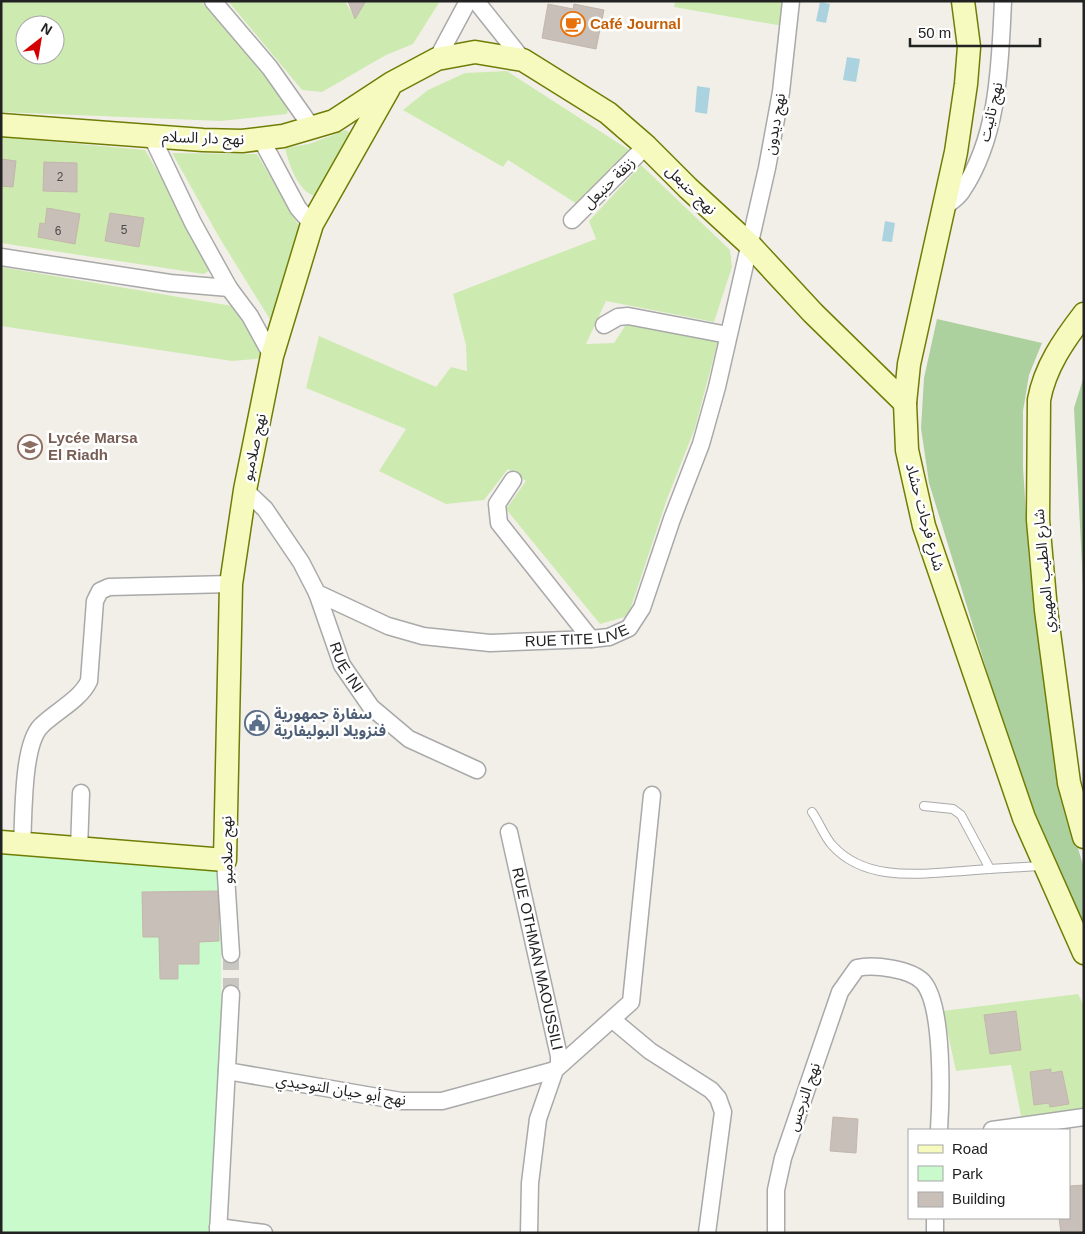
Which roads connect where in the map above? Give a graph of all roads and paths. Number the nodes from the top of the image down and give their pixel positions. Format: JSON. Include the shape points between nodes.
{"nodes":[{"id":1,"x":214,"y":1,"type":"edge"},
{"id":2,"x":468,"y":1,"type":"edge"},
{"id":3,"x":476,"y":1,"type":"edge"},
{"id":4,"x":791,"y":1,"type":"edge"},
{"id":5,"x":963,"y":1,"type":"edge"},
{"id":6,"x":1003,"y":1,"type":"edge"},
{"id":7,"x":437,"y":59,"type":"junction"},
{"id":8,"x":523,"y":60,"type":"junction"},
{"id":9,"x":392,"y":83,"type":"junction"},
{"id":10,"x":1,"y":125,"type":"edge"},
{"id":11,"x":313,"y":129,"type":"junction"},
{"id":12,"x":152,"y":137,"type":"junction"},
{"id":13,"x":262,"y":139,"type":"junction"},
{"id":14,"x":646,"y":146,"type":"junction"},
{"id":15,"x":942,"y":209,"type":"junction"},
{"id":16,"x":572,"y":220,"type":"dead end"},
{"id":17,"x":312,"y":224,"type":"junction"},
{"id":18,"x":749,"y":244,"type":"junction"},
{"id":19,"x":1,"y":256,"type":"edge"},
{"id":20,"x":229,"y":288,"type":"junction"},
{"id":21,"x":1084,"y":314,"type":"edge"},
{"id":22,"x":604,"y":325,"type":"dead end"},
{"id":23,"x":728,"y":335,"type":"junction"},
{"id":24,"x":272,"y":356,"type":"junction"},
{"id":25,"x":905,"y":403,"type":"junction"},
{"id":26,"x":513,"y":480,"type":"dead end"},
{"id":27,"x":245,"y":490,"type":"junction"},
{"id":28,"x":231,"y":584,"type":"junction"},
{"id":29,"x":317,"y":593,"type":"junction"},
{"id":30,"x":591,"y":639,"type":"junction"},
{"id":31,"x":477,"y":770,"type":"dead end"},
{"id":32,"x":81,"y":793,"type":"dead end"},
{"id":33,"x":652,"y":795,"type":"dead end"},
{"id":34,"x":924,"y":806,"type":"dead end"},
{"id":35,"x":812,"y":812,"type":"dead end"},
{"id":36,"x":509,"y":832,"type":"dead end"},
{"id":37,"x":1084,"y":837,"type":"edge"},
{"id":38,"x":12,"y":843,"type":"edge"},
{"id":39,"x":79,"y":849,"type":"junction"},
{"id":40,"x":226,"y":860,"type":"junction"},
{"id":41,"x":1045,"y":866,"type":"junction"},
{"id":42,"x":990,"y":869,"type":"junction"},
{"id":43,"x":231,"y":954,"type":"tunnel mouth"},
{"id":44,"x":1084,"y":954,"type":"edge"},
{"id":45,"x":231,"y":994,"type":"tunnel mouth"},
{"id":46,"x":613,"y":1020,"type":"junction"},
{"id":47,"x":555,"y":1070,"type":"junction"},
{"id":48,"x":227,"y":1071,"type":"junction"},
{"id":49,"x":1084,"y":1117,"type":"edge"},
{"id":50,"x":939,"y":1129,"type":"edge"},
{"id":51,"x":999,"y":1129,"type":"edge"},
{"id":52,"x":935,"y":1219,"type":"edge"},
{"id":53,"x":218,"y":1230,"type":"edge"},
{"id":54,"x":264,"y":1233,"type":"edge"},
{"id":55,"x":529,"y":1233,"type":"edge"},
{"id":56,"x":707,"y":1233,"type":"edge"},
{"id":57,"x":776,"y":1233,"type":"edge"},
{"id":58,"x":936,"y":1233,"type":"edge"}],
"edges":[{"from":1,"to":11,"type":"street","via":[[270,68]]},
{"from":2,"to":7,"type":"street"},
{"from":3,"to":8,"type":"street"},
{"from":4,"to":18,"type":"street","name":"نهج ديدون","via":[[781,92]]},
{"from":5,"to":15,"type":"street","name":"شارع فرحات حشاد","via":[[969,47],[966,84],[956,152]]},
{"from":6,"to":15,"type":"street","name":"نهج تانيت","via":[[999,82],[982,152],[962,192]]},
{"from":7,"to":8,"type":"street","name":"نهج حنبعل","via":[[475,52]]},
{"from":7,"to":9,"type":"street"},
{"from":8,"to":14,"type":"street","name":"نهج حنبعل","via":[[608,113]]},
{"from":9,"to":11,"type":"street","name":"نهج دار السلام","via":[[349,114]]},
{"from":9,"to":17,"type":"street","name":"نهج صلامبو"},
{"from":10,"to":12,"type":"street","name":"نهج دار السلام"},
{"from":11,"to":13,"type":"street","name":"نهج دار السلام"},
{"from":12,"to":13,"type":"street","name":"نهج دار السلام","via":[[232,141]]},
{"from":12,"to":20,"type":"street"},
{"from":13,"to":17,"type":"street","via":[[298,208]]},
{"from":14,"to":16,"type":"street","name":"زنقة حنبعل"},
{"from":14,"to":18,"type":"street","name":"نهج حنبعل"},
{"from":15,"to":25,"type":"street","name":"شارع فرحات حشاد","via":[[909,364]]},
{"from":17,"to":24,"type":"street","name":"نهج صلامبو"},
{"from":18,"to":23,"type":"street","name":"RUE TITE LIVE"},
{"from":18,"to":25,"type":"street","name":"نهج حنبعل","via":[[813,314]]},
{"from":19,"to":20,"type":"street","via":[[170,283]]},
{"from":20,"to":24,"type":"street","via":[[250,316]]},
{"from":21,"to":37,"type":"street","name":"شارع الطيب المهيري","via":[[1047,369],[1042,383],[1039,400],[1038,520],[1046,610],[1069,783]]},
{"from":22,"to":23,"type":"street","via":[[618,316],[628,316]]},
{"from":23,"to":30,"type":"street","name":"RUE TITE LIVE","via":[[701,444],[642,608],[629,628],[609,637]]},
{"from":24,"to":27,"type":"street","name":"نهج صلامبو"},
{"from":25,"to":41,"type":"street","name":"شارع فرحات حشاد","via":[[907,450],[924,526],[1024,818]]},
{"from":26,"to":30,"type":"street","via":[[496,504],[499,523]]},
{"from":27,"to":28,"type":"street","name":"نهج صلامبو"},
{"from":27,"to":29,"type":"street","via":[[265,509],[301,562]]},
{"from":28,"to":38,"type":"street","via":[[109,586],[100,591],[95,601],[89,681],[84,690],[41,726],[29,749]]},
{"from":28,"to":40,"type":"street","name":"نهج صلامبو"},
{"from":29,"to":30,"type":"street","name":"RUE TITE LIVE","via":[[388,626],[423,636],[490,643]]},
{"from":29,"to":31,"type":"street","name":"RUE INI","via":[[342,665],[371,707],[409,739]]},
{"from":32,"to":39,"type":"street"},
{"from":33,"to":46,"type":"street","name":"نهج أبو حيان التوحيدي","via":[[632,997],[628,1006]]},
{"from":34,"to":42,"type":"lane","via":[[953,809],[961,815]]},
{"from":35,"to":42,"type":"lane","via":[[832,845],[867,868],[911,874]]},
{"from":36,"to":47,"type":"street","name":"RUE OTHMAN MAOUSSILI","via":[[558,1048],[559,1065]]},
{"from":38,"to":39,"type":"street"},
{"from":39,"to":40,"type":"street"},
{"from":40,"to":43,"type":"street","name":"نهج صلامبو"},
{"from":41,"to":42,"type":"lane"},
{"from":41,"to":44,"type":"street","name":"شارع فرحات حشاد"},
{"from":45,"to":48,"type":"street"},
{"from":46,"to":47,"type":"street","name":"نهج أبو حيان التوحيدي"},
{"from":46,"to":56,"type":"street","via":[[650,1051],[710,1090],[721,1103],[723,1112]]},
{"from":47,"to":48,"type":"street","name":"نهج أبو حيان التوحيدي","via":[[463,1096],[427,1102],[401,1101]]},
{"from":47,"to":55,"type":"street","name":"RUE OTHMAN MAOUSSILI","via":[[538,1119],[530,1183]]},
{"from":48,"to":53,"type":"street"},
{"from":49,"to":51,"type":"street"},
{"from":50,"to":57,"type":"street","name":"نهج النرجس","via":[[941,1074],[930,996],[923,982],[909,973],[866,966],[857,968],[840,992],[782,1158],[776,1190]]},
{"from":52,"to":58,"type":"street"},
{"from":53,"to":54,"type":"street"}]}
